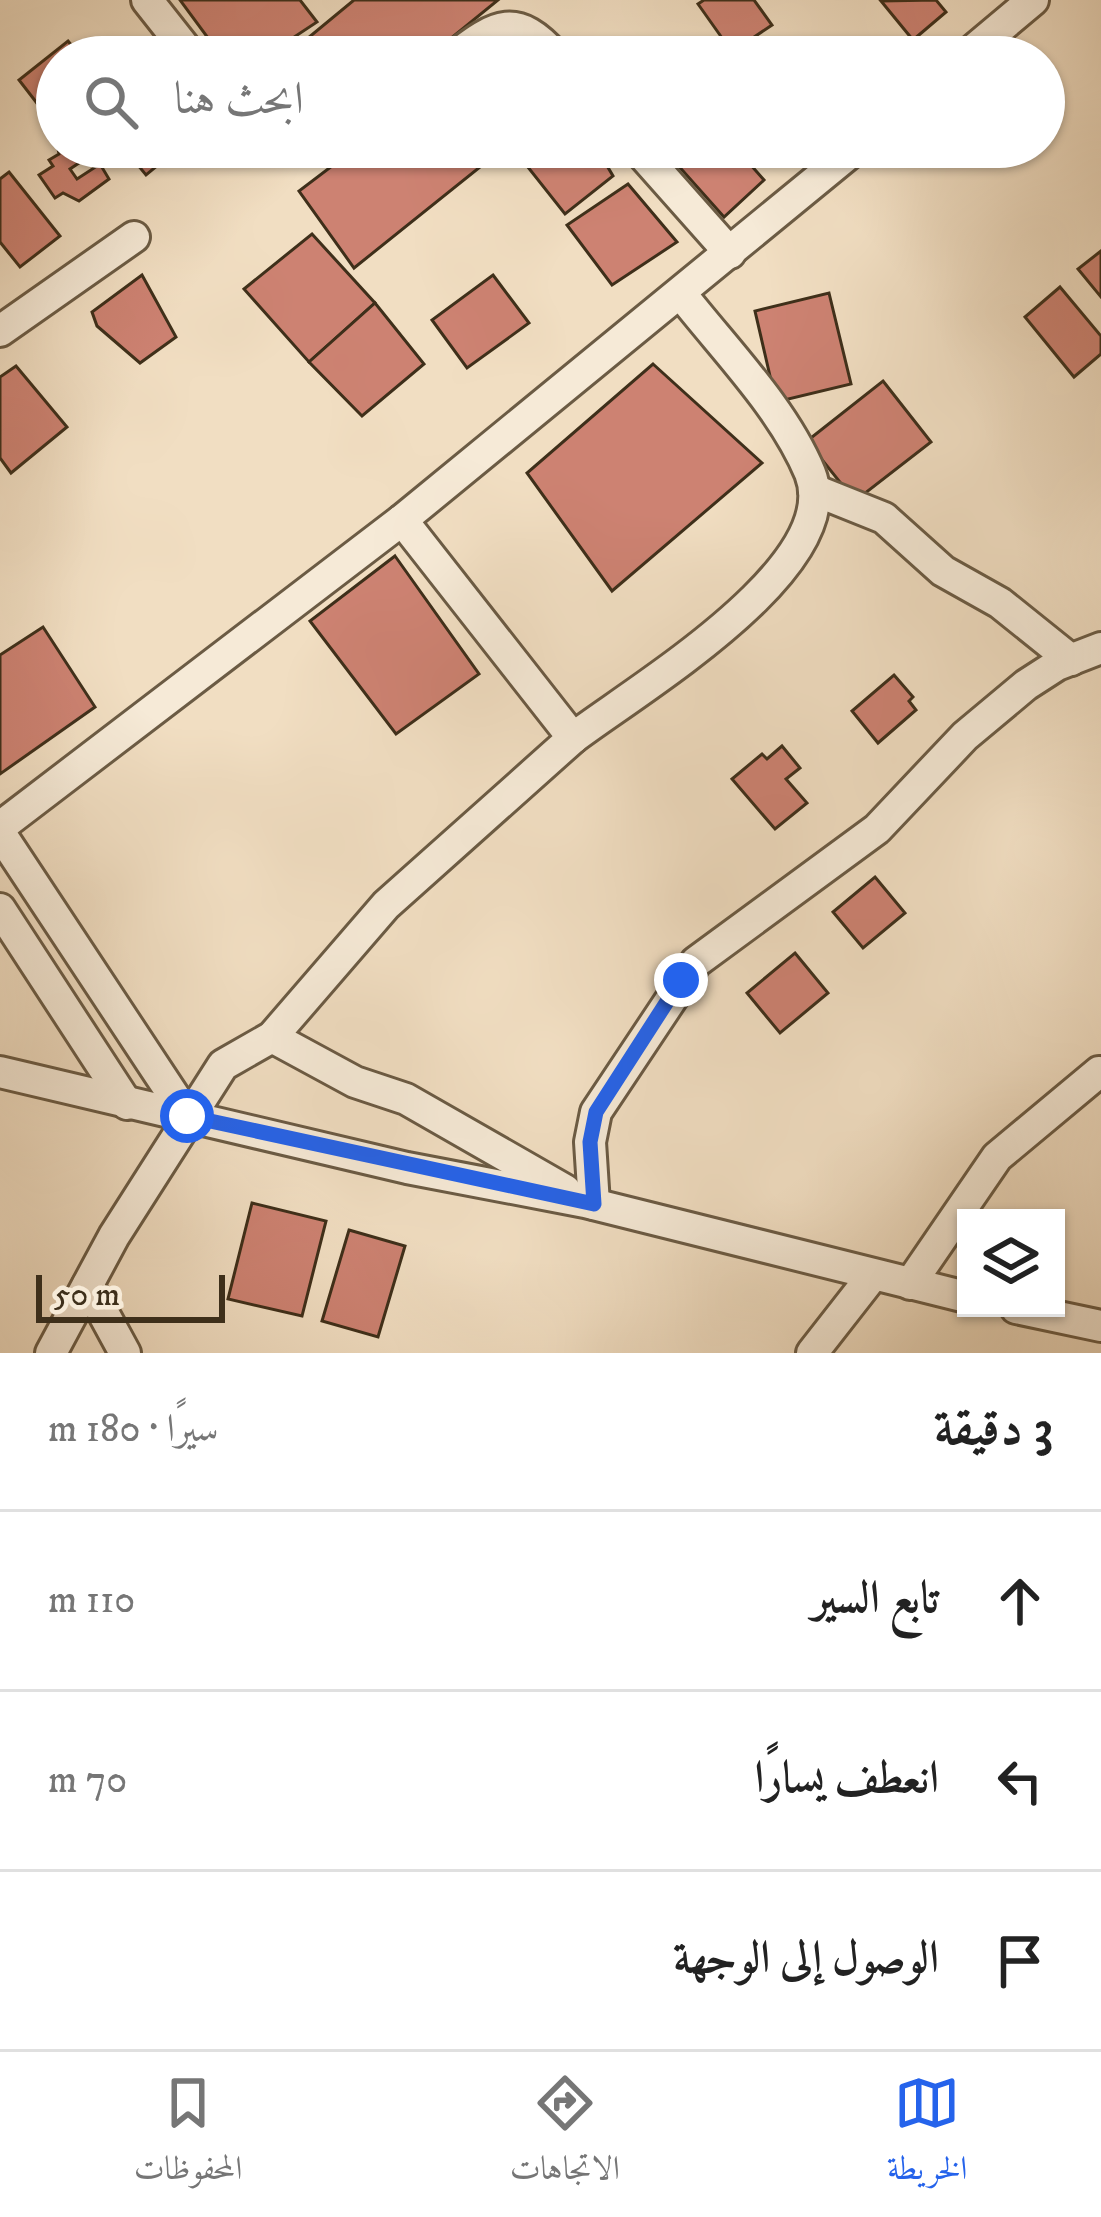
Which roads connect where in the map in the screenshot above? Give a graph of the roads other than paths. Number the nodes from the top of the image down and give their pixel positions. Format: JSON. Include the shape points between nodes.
{"nodes":[{"id":1,"x":147,"y":0,"type":"edge"},
{"id":2,"x":1033,"y":0,"type":"edge"},
{"id":3,"x":175,"y":36,"type":"edge"},
{"id":4,"x":481,"y":36,"type":"edge"},
{"id":5,"x":533,"y":36,"type":"edge"},
{"id":6,"x":989,"y":36,"type":"edge"},
{"id":7,"x":655,"y":168,"type":"edge"},
{"id":8,"x":831,"y":168,"type":"edge"},
{"id":9,"x":134,"y":238,"type":"dead end"},
{"id":10,"x":730,"y":253,"type":"junction"},
{"id":11,"x":682,"y":295,"type":"junction"},
{"id":12,"x":0,"y":331,"type":"edge"},
{"id":13,"x":814,"y":490,"type":"junction"},
{"id":14,"x":402,"y":520,"type":"junction"},
{"id":15,"x":1101,"y":648,"type":"edge"},
{"id":16,"x":1071,"y":659,"type":"junction"},
{"id":17,"x":573,"y":738,"type":"junction"},
{"id":18,"x":0,"y":830,"type":"edge"},
{"id":19,"x":0,"y":909,"type":"edge"},
{"id":20,"x":272,"y":1037,"type":"junction"},
{"id":21,"x":0,"y":1072,"type":"edge"},
{"id":22,"x":1099,"y":1072,"type":"edge"},
{"id":23,"x":127,"y":1103,"type":"junction"},
{"id":24,"x":187,"y":1116,"type":"junction"},
{"id":25,"x":980,"y":1177,"type":"junction"},
{"id":26,"x":590,"y":1203,"type":"junction"},
{"id":27,"x":980,"y":1209,"type":"edge"},
{"id":28,"x":873,"y":1276,"type":"junction"},
{"id":29,"x":910,"y":1284,"type":"junction"},
{"id":30,"x":88,"y":1285,"type":"junction"},
{"id":31,"x":957,"y":1295,"type":"edge"},
{"id":32,"x":1059,"y":1317,"type":"edge"},
{"id":33,"x":1101,"y":1326,"type":"edge"},
{"id":34,"x":51,"y":1353,"type":"edge"},
{"id":35,"x":125,"y":1353,"type":"edge"},
{"id":36,"x":812,"y":1353,"type":"edge"}],
"edges":[{"from":1,"to":3,"type":"street"},
{"from":2,"to":6,"type":"street"},
{"from":4,"to":5,"type":"street","via":[[509,26]]},
{"from":7,"to":10,"type":"street"},
{"from":8,"to":10,"type":"street"},
{"from":9,"to":12,"type":"street"},
{"from":10,"to":11,"type":"street"},
{"from":11,"to":13,"type":"street","via":[[780,423]]},
{"from":11,"to":14,"type":"street"},
{"from":13,"to":16,"type":"street","via":[[884,518],[943,571]]},
{"from":13,"to":17,"type":"street","via":[[813,516],[782,572]]},
{"from":14,"to":17,"type":"street"},
{"from":14,"to":18,"type":"street"},
{"from":15,"to":16,"type":"street"},
{"from":16,"to":26,"type":"street","via":[[994,710],[877,830],[696,962],[596,1112]]},
{"from":17,"to":20,"type":"street","via":[[386,905]]},
{"from":18,"to":24,"type":"street"},
{"from":19,"to":23,"type":"street"},
{"from":20,"to":24,"type":"street","via":[[223,1066]]},
{"from":20,"to":26,"type":"street","via":[[406,1099]]},
{"from":21,"to":23,"type":"street"},
{"from":22,"to":25,"type":"street"},
{"from":23,"to":24,"type":"street"},
{"from":24,"to":26,"type":"street"},
{"from":24,"to":30,"type":"street"},
{"from":25,"to":27,"type":"street"},
{"from":25,"to":29,"type":"street"},
{"from":26,"to":28,"type":"street"},
{"from":28,"to":29,"type":"street"},
{"from":28,"to":36,"type":"street"},
{"from":29,"to":31,"type":"street"},
{"from":30,"to":34,"type":"street"},
{"from":30,"to":35,"type":"street"},
{"from":32,"to":33,"type":"street"}]}
